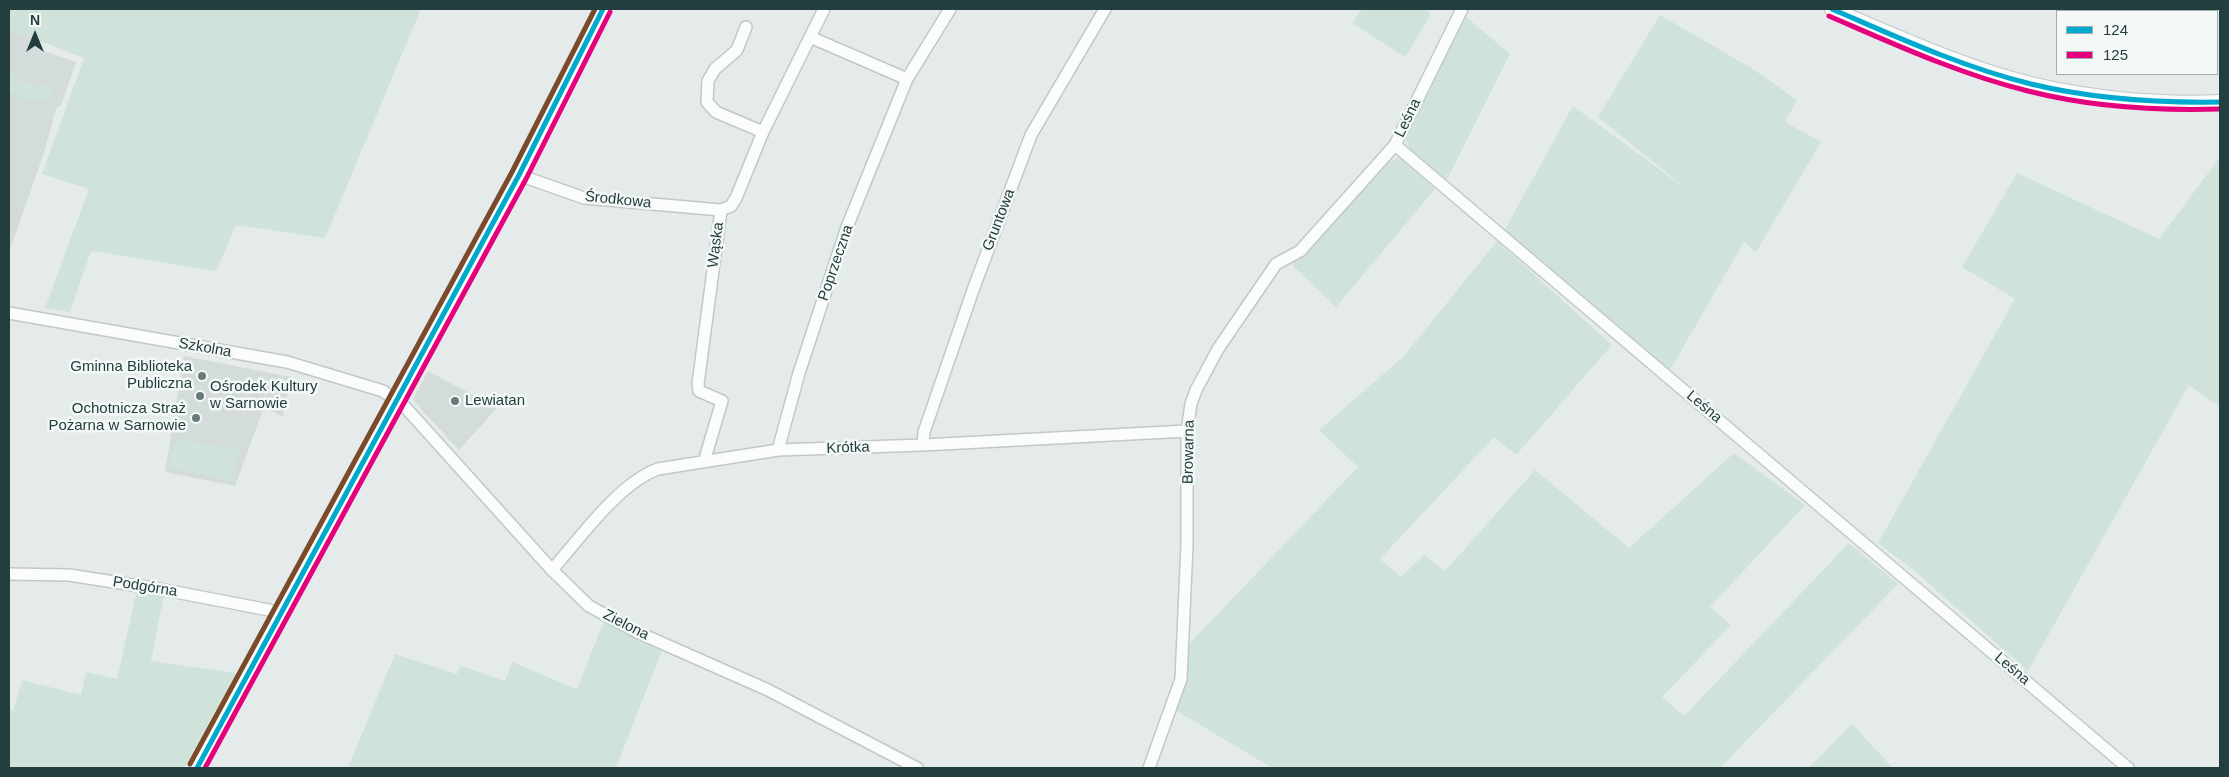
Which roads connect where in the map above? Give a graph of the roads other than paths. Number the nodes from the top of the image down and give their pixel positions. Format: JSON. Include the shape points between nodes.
{"nodes":[{"id":1,"x":603,"y":9,"type":"edge"},
{"id":2,"x":824,"y":9,"type":"edge"},
{"id":3,"x":950,"y":9,"type":"edge"},
{"id":4,"x":1105,"y":9,"type":"edge"},
{"id":5,"x":1462,"y":9,"type":"edge"},
{"id":6,"x":1832,"y":9,"type":"edge"},
{"id":7,"x":746,"y":27,"type":"dead end"},
{"id":8,"x":810,"y":37,"type":"junction"},
{"id":9,"x":907,"y":79,"type":"junction"},
{"id":10,"x":2220,"y":102,"type":"edge"},
{"id":11,"x":763,"y":132,"type":"junction"},
{"id":12,"x":1395,"y":145,"type":"junction"},
{"id":13,"x":519,"y":175,"type":"junction"},
{"id":14,"x":721,"y":210,"type":"junction"},
{"id":15,"x":9,"y":313,"type":"edge"},
{"id":16,"x":395,"y":399,"type":"junction"},
{"id":17,"x":1188,"y":431,"type":"junction"},
{"id":18,"x":923,"y":445,"type":"junction"},
{"id":19,"x":778,"y":450,"type":"junction"},
{"id":20,"x":706,"y":461,"type":"junction"},
{"id":21,"x":552,"y":570,"type":"junction"},
{"id":22,"x":9,"y":574,"type":"edge"},
{"id":23,"x":279,"y":615,"type":"junction"},
{"id":24,"x":198,"y":768,"type":"edge"},
{"id":25,"x":917,"y":768,"type":"edge"},
{"id":26,"x":1149,"y":768,"type":"edge"},
{"id":27,"x":2128,"y":768,"type":"edge"}],
"edges":[{"from":1,"to":13,"type":"street"},
{"from":2,"to":8,"type":"street","name":"Wąska"},
{"from":3,"to":9,"type":"street","name":"Poprzeczna"},
{"from":4,"to":18,"type":"street","name":"Gruntowa","via":[[1031,135],[973,290],[924,432]]},
{"from":5,"to":12,"type":"street","name":"Leśna"},
{"from":6,"to":10,"type":"street","via":[[2007,77],[2110,97],[2183,103]]},
{"from":7,"to":11,"type":"street","via":[[737,50],[708,81],[706,102],[716,112]]},
{"from":8,"to":9,"type":"street"},
{"from":8,"to":11,"type":"street","name":"Wąska"},
{"from":9,"to":19,"type":"street","name":"Poprzeczna","via":[[848,227],[799,373]]},
{"from":11,"to":14,"type":"street","name":"Wąska","via":[[736,198],[731,206]]},
{"from":12,"to":17,"type":"street","name":"Browarna","via":[[1300,251],[1276,264],[1205,371],[1191,404]]},
{"from":12,"to":27,"type":"street","name":"Leśna"},
{"from":13,"to":14,"type":"street","name":"Środkowa","via":[[584,198]]},
{"from":13,"to":16,"type":"street"},
{"from":14,"to":20,"type":"street","name":"Wąska","via":[[698,384],[698,391],[722,402]]},
{"from":15,"to":16,"type":"street","name":"Szkolna","via":[[287,362],[370,386]]},
{"from":16,"to":21,"type":"street","name":"Zielona"},
{"from":16,"to":23,"type":"street"},
{"from":17,"to":18,"type":"street","name":"Krótka"},
{"from":17,"to":26,"type":"street","name":"Browarna","via":[[1182,679]]},
{"from":18,"to":19,"type":"street","name":"Krótka"},
{"from":19,"to":20,"type":"street","name":"Krótka"},
{"from":20,"to":21,"type":"street","name":"Krótka","via":[[658,469],[626,486]]},
{"from":21,"to":25,"type":"street","name":"Zielona","via":[[589,606],[637,632],[768,690]]},
{"from":22,"to":23,"type":"street","name":"Podgórna","via":[[69,574],[269,610]]},
{"from":23,"to":24,"type":"street"}]}
